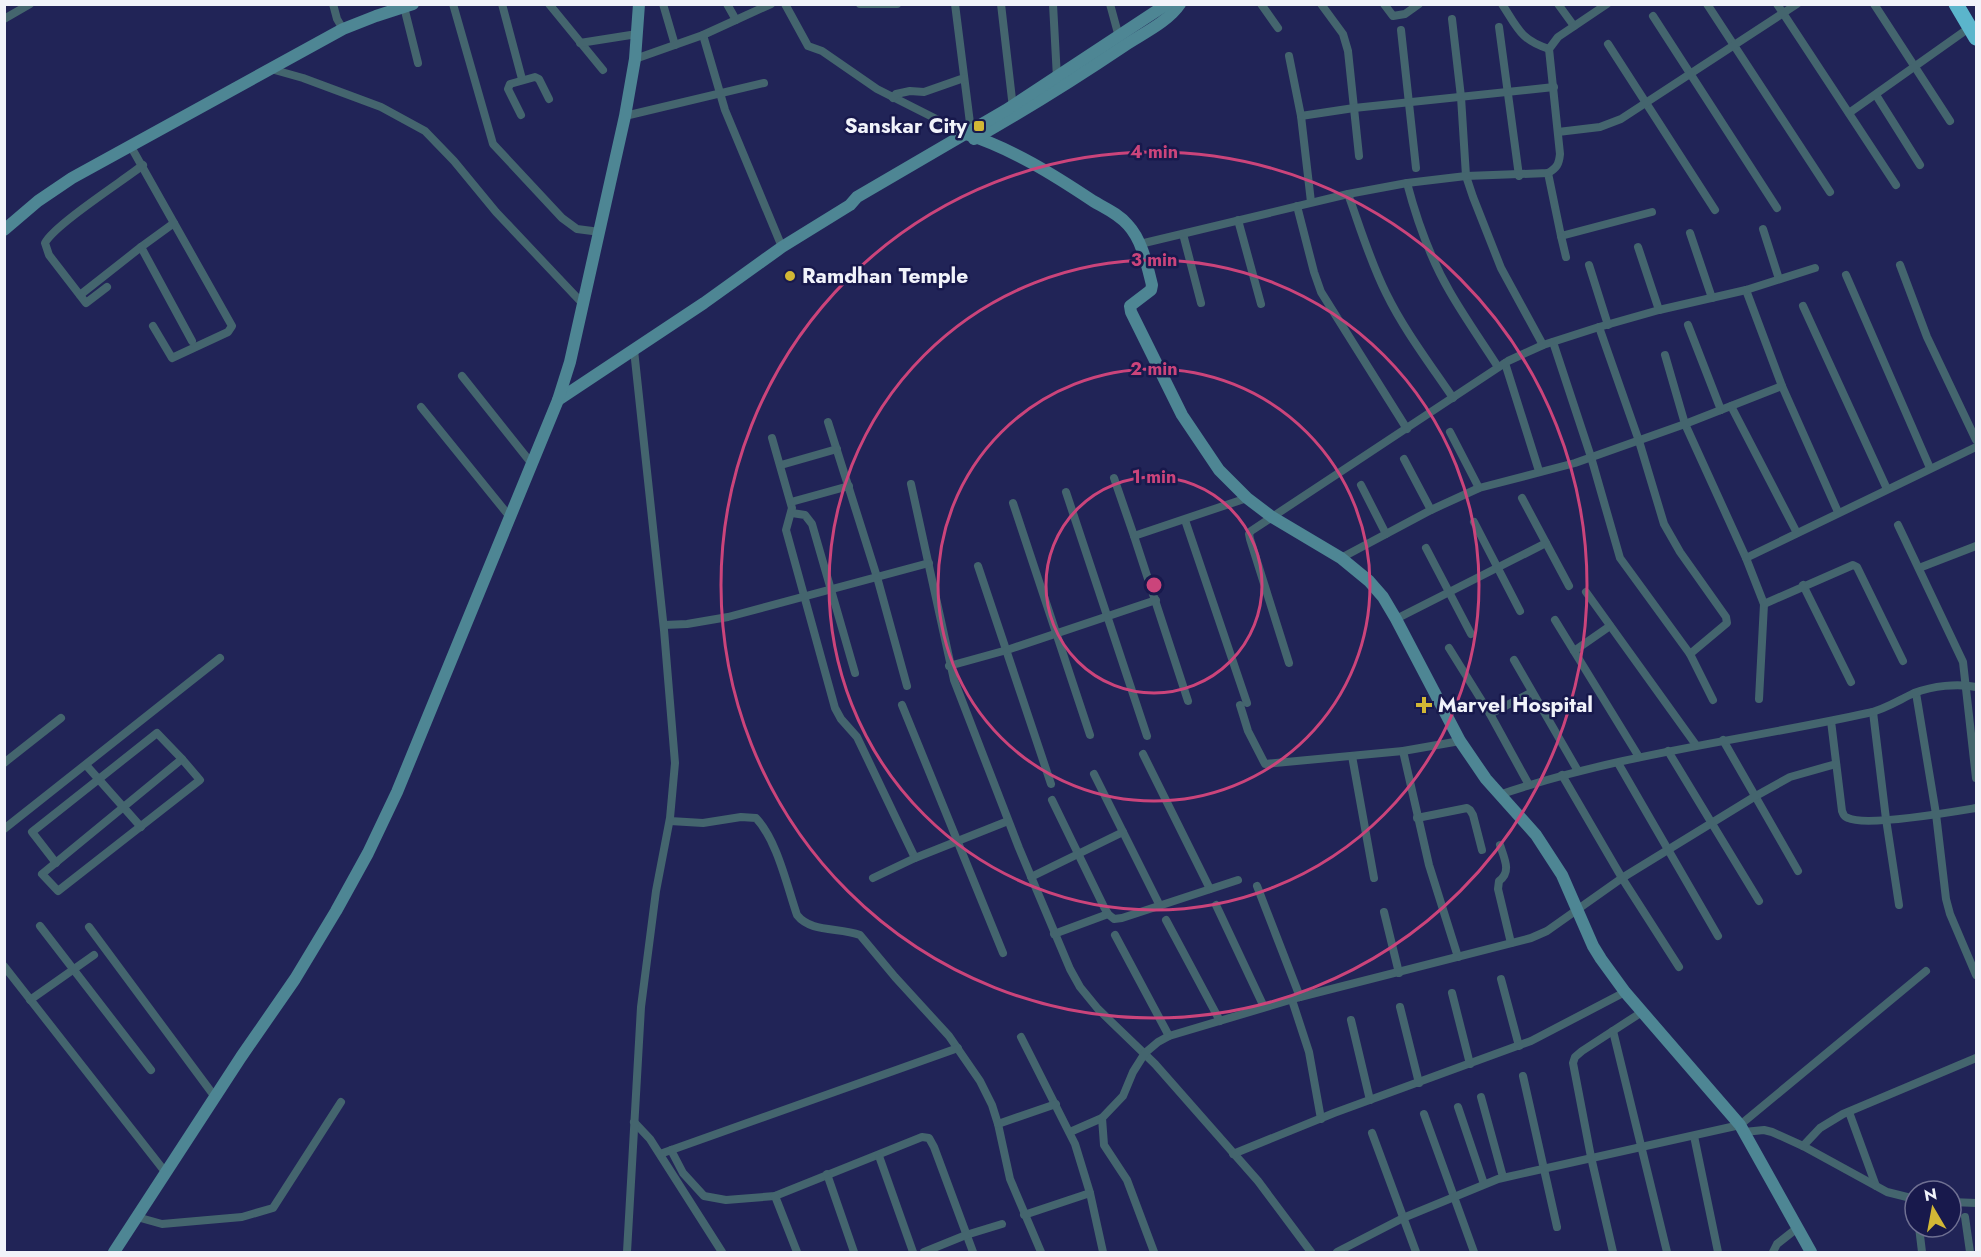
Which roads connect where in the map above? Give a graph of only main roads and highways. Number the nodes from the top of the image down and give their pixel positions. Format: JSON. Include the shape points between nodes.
{"nodes":[{"id":1,"x":1956,"y":4,"type":"edge"},
{"id":2,"x":1973,"y":33,"type":"edge"}],
"edges":[{"from":1,"to":2,"type":"highway"}]}
